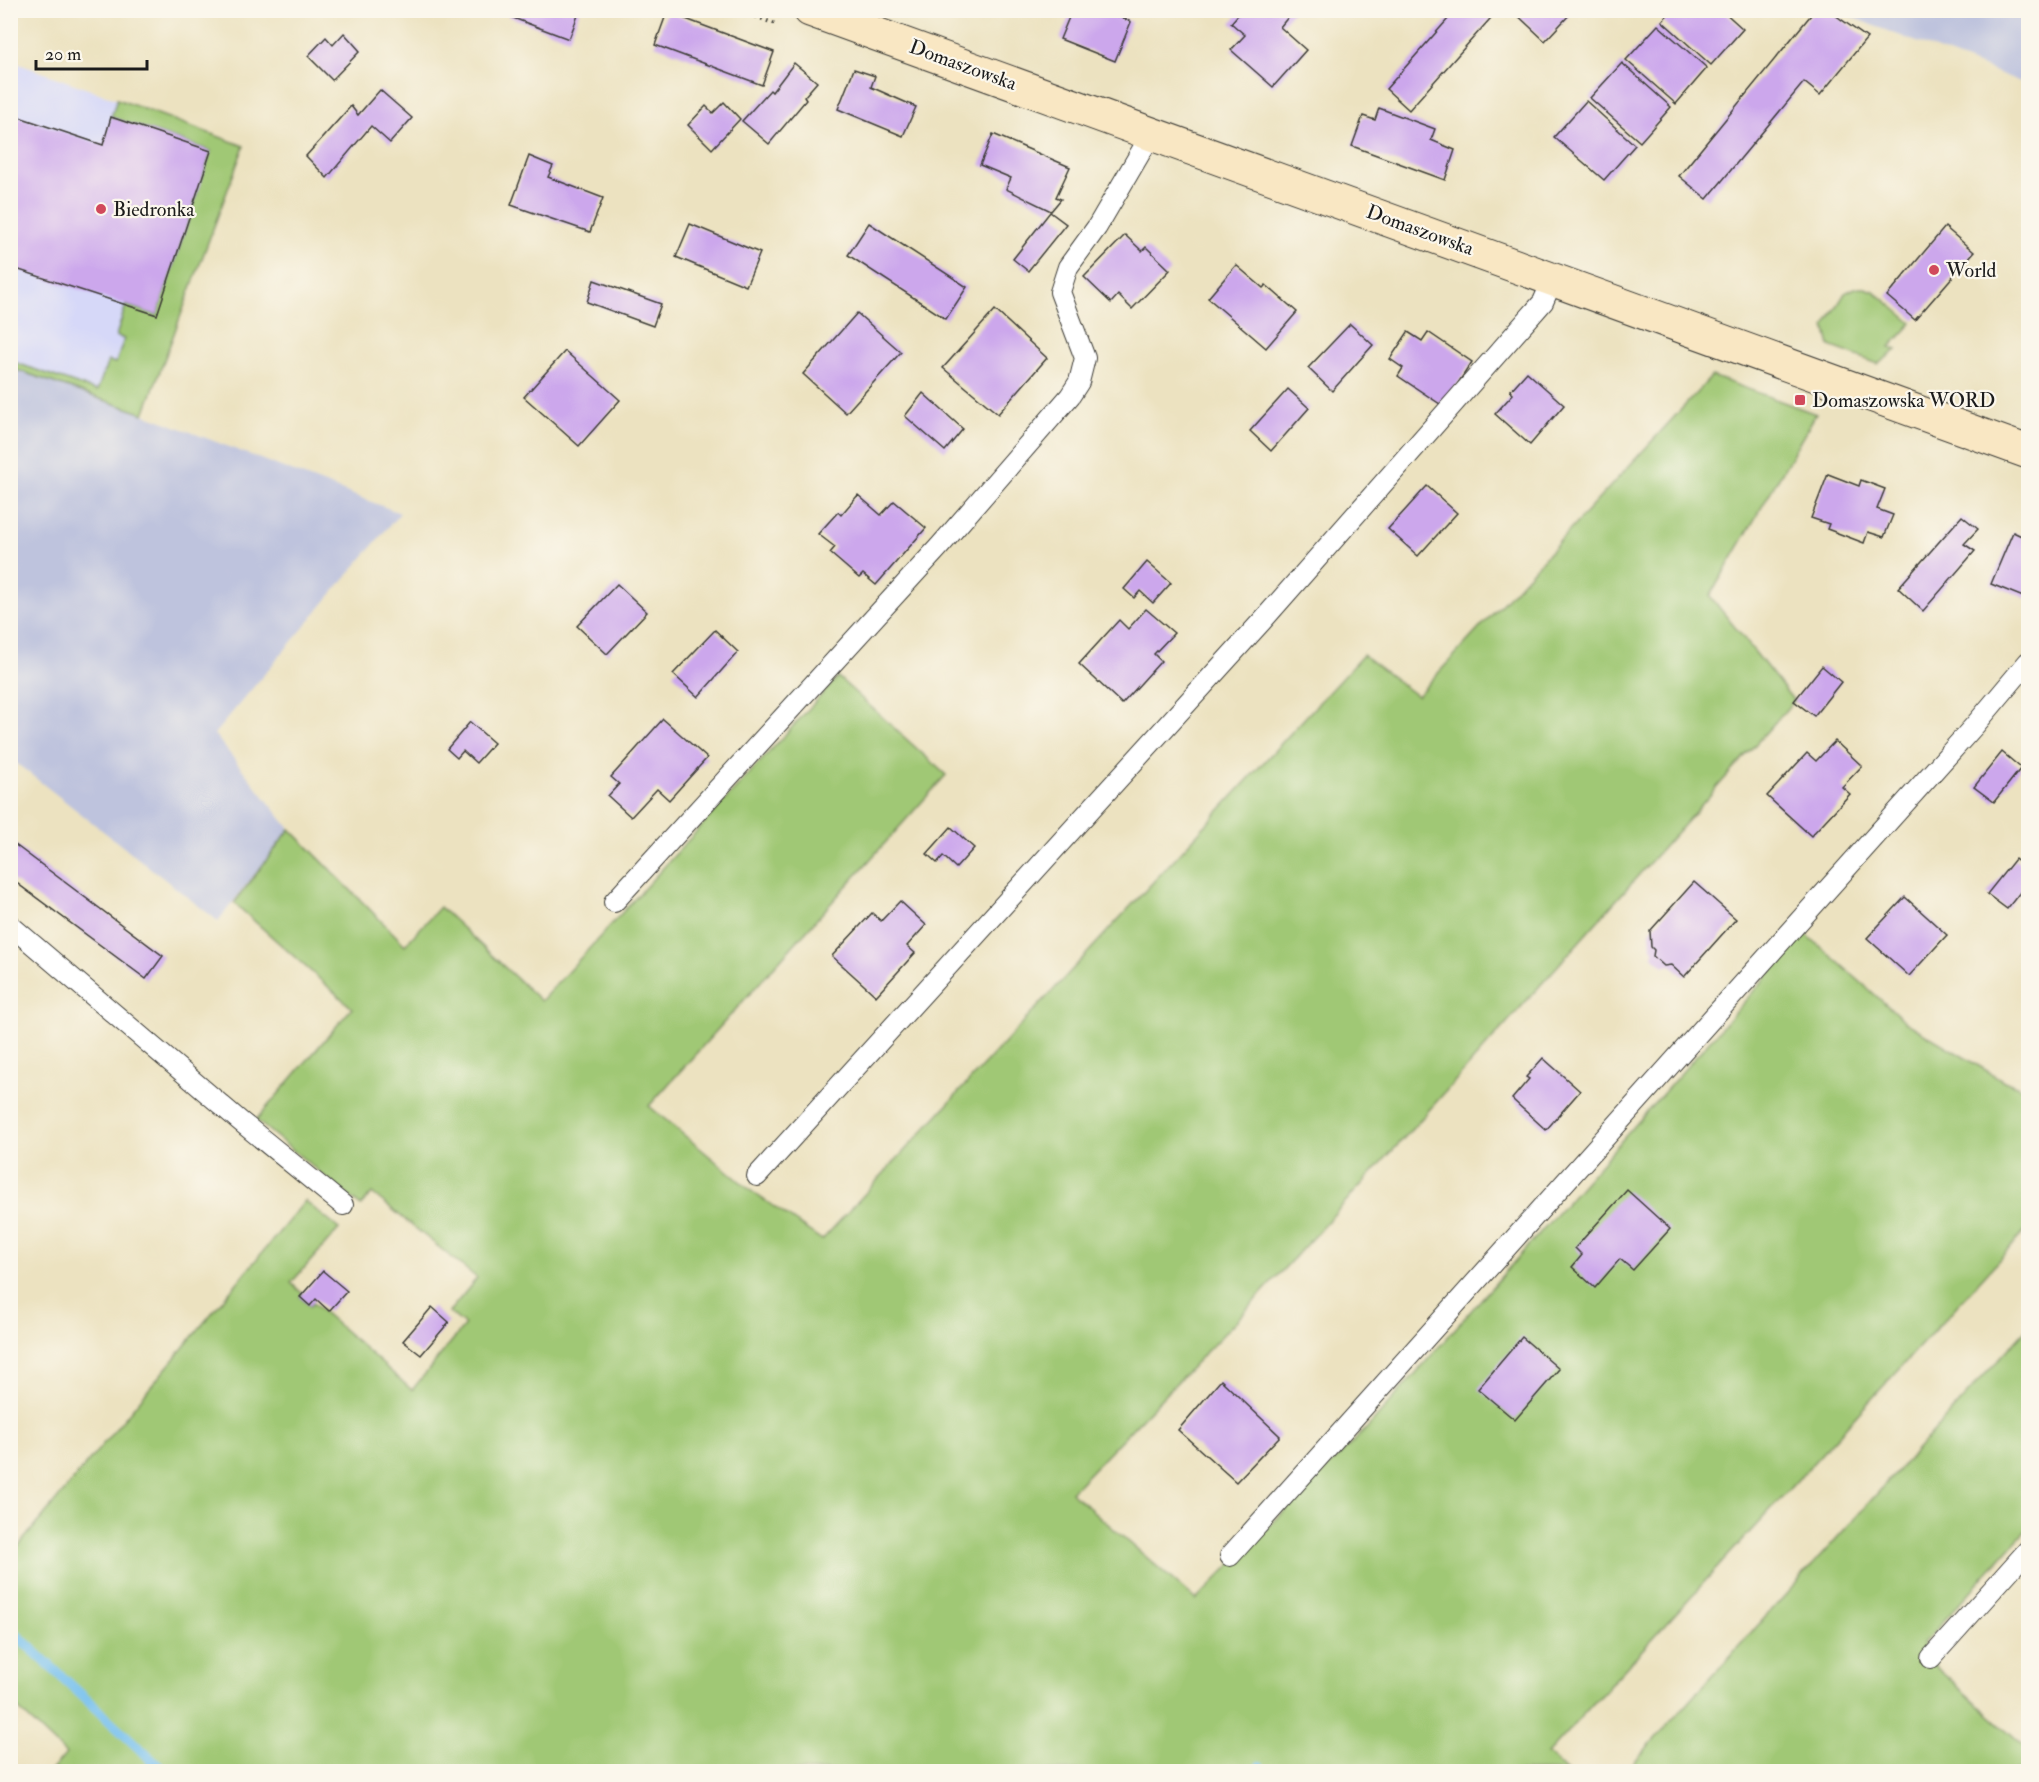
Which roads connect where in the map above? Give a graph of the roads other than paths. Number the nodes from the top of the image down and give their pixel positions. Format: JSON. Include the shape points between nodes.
{"nodes":[{"id":1,"x":810,"y":10,"type":"edge"},
{"id":2,"x":1152,"y":133,"type":"junction"},
{"id":3,"x":1553,"y":279,"type":"junction"},
{"id":4,"x":2028,"y":452,"type":"edge"},
{"id":5,"x":2028,"y":662,"type":"edge"},
{"id":6,"x":614,"y":902,"type":"dead end"},
{"id":7,"x":10,"y":925,"type":"edge"},
{"id":8,"x":757,"y":1176,"type":"dead end"},
{"id":9,"x":343,"y":1205,"type":"dead end"},
{"id":10,"x":2028,"y":1550,"type":"edge"},
{"id":11,"x":1230,"y":1556,"type":"dead end"},
{"id":12,"x":1930,"y":1658,"type":"dead end"}],
"edges":[{"from":1,"to":2,"type":"street","name":"Domaszowska"},
{"from":2,"to":3,"type":"street","name":"Domaszowska"},
{"from":2,"to":6,"type":"lane","via":[[1068,267],[1060,292],[1085,358],[1079,382],[1070,396],[939,547]]},
{"from":3,"to":4,"type":"street","name":"Domaszowska"},
{"from":3,"to":8,"type":"lane","via":[[1543,302],[1270,612]]},
{"from":5,"to":11,"type":"lane","via":[[1976,725]]},
{"from":7,"to":9,"type":"lane"},
{"from":10,"to":12,"type":"lane"}]}
